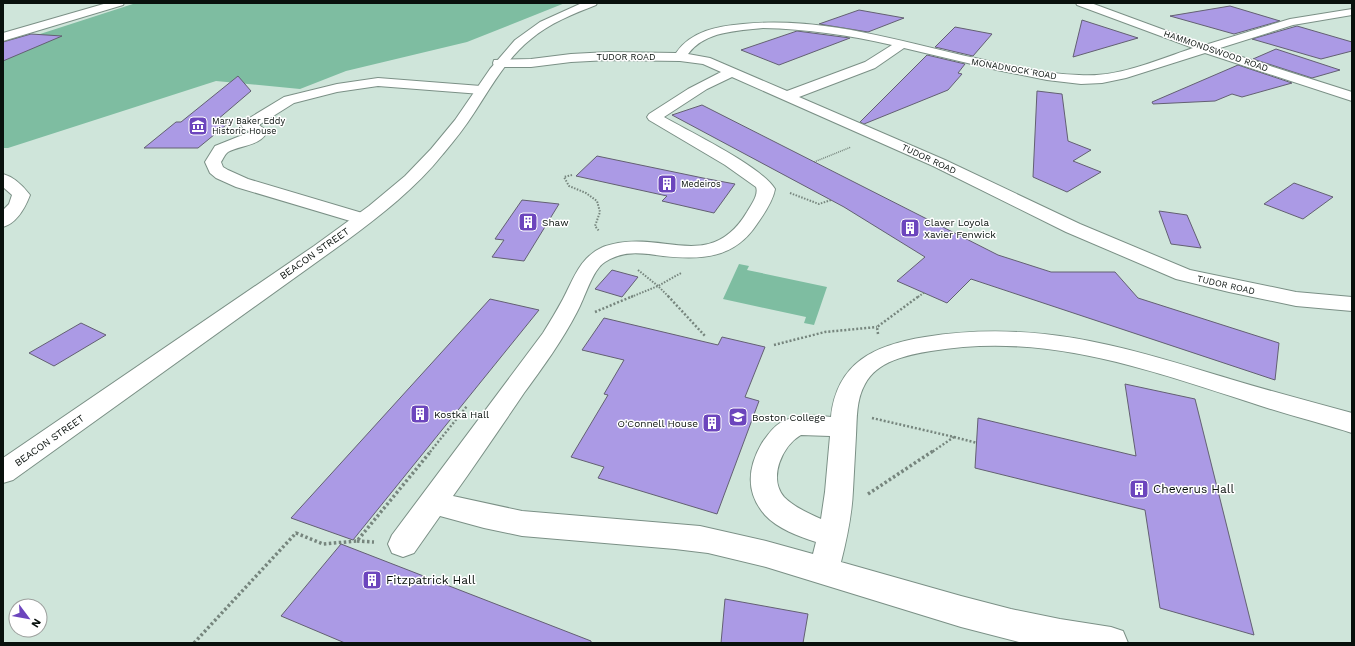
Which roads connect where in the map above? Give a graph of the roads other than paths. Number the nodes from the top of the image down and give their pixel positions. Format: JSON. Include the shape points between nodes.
{"nodes":[{"id":1,"x":119,"y":3,"type":"edge"},
{"id":2,"x":592,"y":3,"type":"edge"},
{"id":3,"x":1081,"y":3,"type":"edge"},
{"id":4,"x":1352,"y":12,"type":"edge"},
{"id":5,"x":3,"y":37,"type":"edge"},
{"id":6,"x":902,"y":44,"type":"junction"},
{"id":7,"x":1206,"y":49,"type":"junction"},
{"id":8,"x":680,"y":57,"type":"junction"},
{"id":9,"x":499,"y":64,"type":"junction"},
{"id":10,"x":734,"y":72,"type":"junction"},
{"id":11,"x":481,"y":90,"type":"junction"},
{"id":12,"x":788,"y":96,"type":"junction"},
{"id":13,"x":1352,"y":97,"type":"edge"},
{"id":14,"x":3,"y":179,"type":"edge"},
{"id":15,"x":363,"y":219,"type":"junction"},
{"id":16,"x":3,"y":221,"type":"edge"},
{"id":17,"x":1352,"y":304,"type":"edge"},
{"id":18,"x":1352,"y":423,"type":"edge"},
{"id":19,"x":843,"y":428,"type":"junction"},
{"id":20,"x":3,"y":472,"type":"edge"},
{"id":21,"x":433,"y":502,"type":"junction"},
{"id":22,"x":833,"y":536,"type":"junction"},
{"id":23,"x":403,"y":544,"type":"dead end"},
{"id":24,"x":824,"y":570,"type":"junction"},
{"id":25,"x":1111,"y":643,"type":"edge"}],
"edges":[{"from":1,"to":5,"type":"street"},
{"from":2,"to":9,"type":"street","name":"BEACON STREET","via":[[538,28]]},
{"from":3,"to":7,"type":"street","name":"HAMMONDSWOOD ROAD"},
{"from":4,"to":7,"type":"street","name":"MONADNOCK ROAD","via":[[1290,22]]},
{"from":6,"to":7,"type":"street","name":"MONADNOCK ROAD","via":[[991,65],[1084,80],[1136,72]]},
{"from":6,"to":8,"type":"street","name":"MONADNOCK ROAD","via":[[812,26],[763,25],[711,33],[692,44]]},
{"from":6,"to":12,"type":"street","via":[[870,65]]},
{"from":7,"to":13,"type":"street","name":"HAMMONDSWOOD ROAD"},
{"from":8,"to":9,"type":"street","name":"TUDOR ROAD","via":[[588,56]]},
{"from":8,"to":10,"type":"street","name":"TUDOR ROAD","via":[[706,61]]},
{"from":9,"to":11,"type":"street","name":"BEACON STREET"},
{"from":10,"to":12,"type":"street","name":"TUDOR ROAD"},
{"from":10,"to":21,"type":"street","via":[[692,93],[654,117],[763,184],[766,189],[765,195],[742,232],[725,245],[708,251],[693,253],[635,247],[616,249],[596,258],[551,338]]},
{"from":11,"to":15,"type":"street","name":"BEACON STREET","via":[[457,127],[426,164],[393,196]]},
{"from":11,"to":15,"type":"street","via":[[378,82],[313,93],[289,100],[248,125],[258,129],[258,134],[221,148],[213,162],[222,174],[242,183]]},
{"from":12,"to":17,"type":"street","name":"TUDOR ROAD","via":[[939,163],[1073,228],[1182,275],[1296,299]]},
{"from":14,"to":16,"type":"street","via":[[21,195],[17,206]]},
{"from":15,"to":20,"type":"street","name":"BEACON STREET"},
{"from":18,"to":19,"type":"street","via":[[1161,366],[1090,348],[1044,341],[1001,339],[931,343],[882,355],[864,368],[853,383],[845,402]]},
{"from":19,"to":22,"type":"street"},
{"from":19,"to":22,"type":"street","via":[[811,425],[793,428],[783,435],[771,450],[764,470],[767,493],[774,506],[799,523]]},
{"from":21,"to":23,"type":"street"},
{"from":21,"to":24,"type":"street","via":[[497,519],[534,525],[708,540]]},
{"from":22,"to":24,"type":"street"},
{"from":24,"to":25,"type":"street","via":[[1023,629],[1073,639]]}]}
